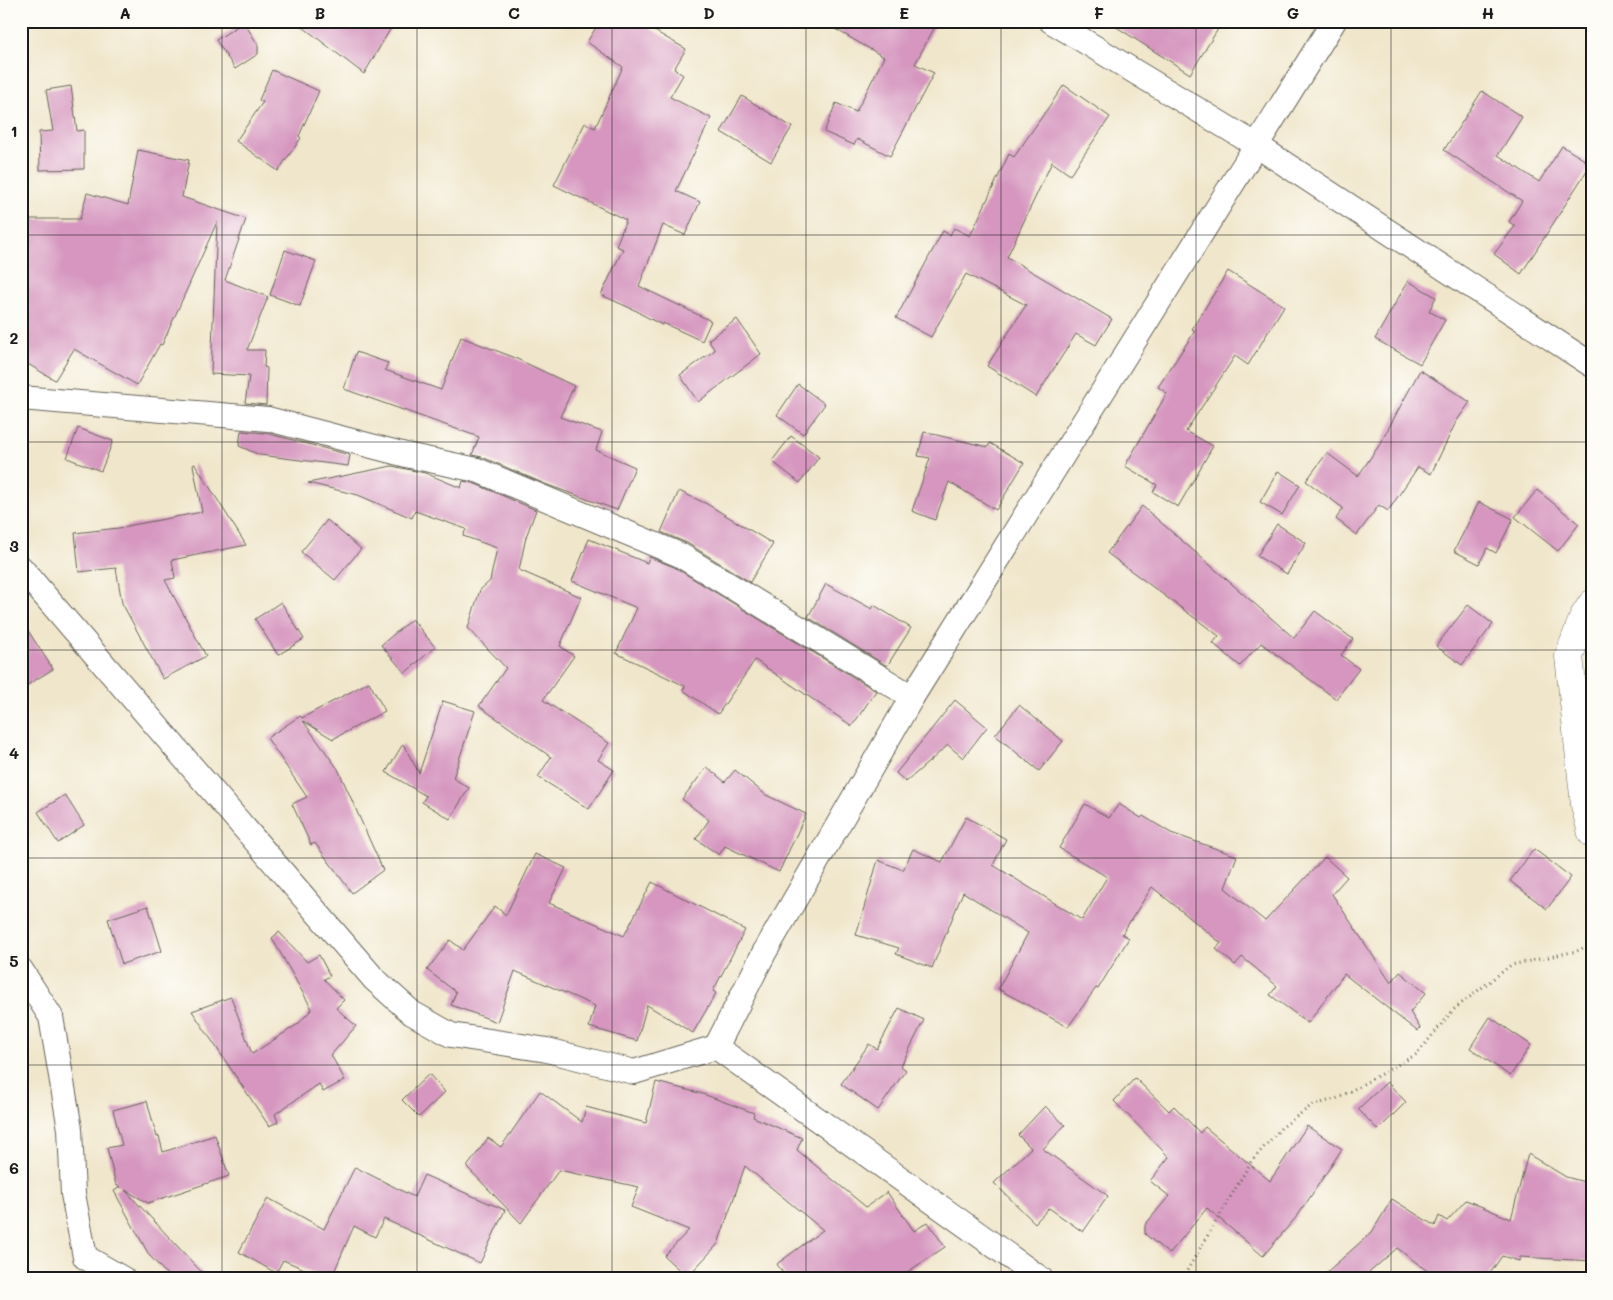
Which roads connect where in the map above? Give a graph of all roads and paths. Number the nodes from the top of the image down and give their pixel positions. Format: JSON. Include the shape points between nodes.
{"nodes":[{"id":1,"x":1051,"y":21,"type":"edge"},
{"id":2,"x":1334,"y":21,"type":"edge"},
{"id":3,"x":1256,"y":145,"type":"junction"},
{"id":4,"x":1592,"y":365,"type":"edge"},
{"id":5,"x":21,"y":398,"type":"edge"},
{"id":6,"x":21,"y":568,"type":"edge"},
{"id":7,"x":1592,"y":604,"type":"edge"},
{"id":8,"x":912,"y":697,"type":"junction"},
{"id":9,"x":1592,"y":833,"type":"edge"},
{"id":10,"x":1592,"y":943,"type":"edge"},
{"id":11,"x":21,"y":970,"type":"edge"},
{"id":12,"x":716,"y":1047,"type":"junction"},
{"id":13,"x":123,"y":1279,"type":"edge"},
{"id":14,"x":1041,"y":1279,"type":"edge"},
{"id":15,"x":1182,"y":1279,"type":"edge"}],
"edges":[{"from":1,"to":3,"type":"street"},
{"from":2,"to":3,"type":"street"},
{"from":3,"to":4,"type":"street"},
{"from":3,"to":8,"type":"street"},
{"from":5,"to":8,"type":"street","via":[[268,419],[477,470],[680,556]]},
{"from":6,"to":12,"type":"street","via":[[374,978],[412,1013],[450,1035],[547,1050],[634,1072]]},
{"from":7,"to":9,"type":"street","via":[[1584,616],[1570,656],[1586,805]]},
{"from":8,"to":12,"type":"street","via":[[764,954]]},
{"from":10,"to":15,"type":"path","via":[[1577,951],[1511,965],[1453,1010],[1417,1054],[1338,1098],[1312,1106],[1281,1128],[1251,1162]]},
{"from":11,"to":13,"type":"street","via":[[51,1017],[70,1129],[73,1194],[85,1257]]},
{"from":12,"to":14,"type":"street"}]}
